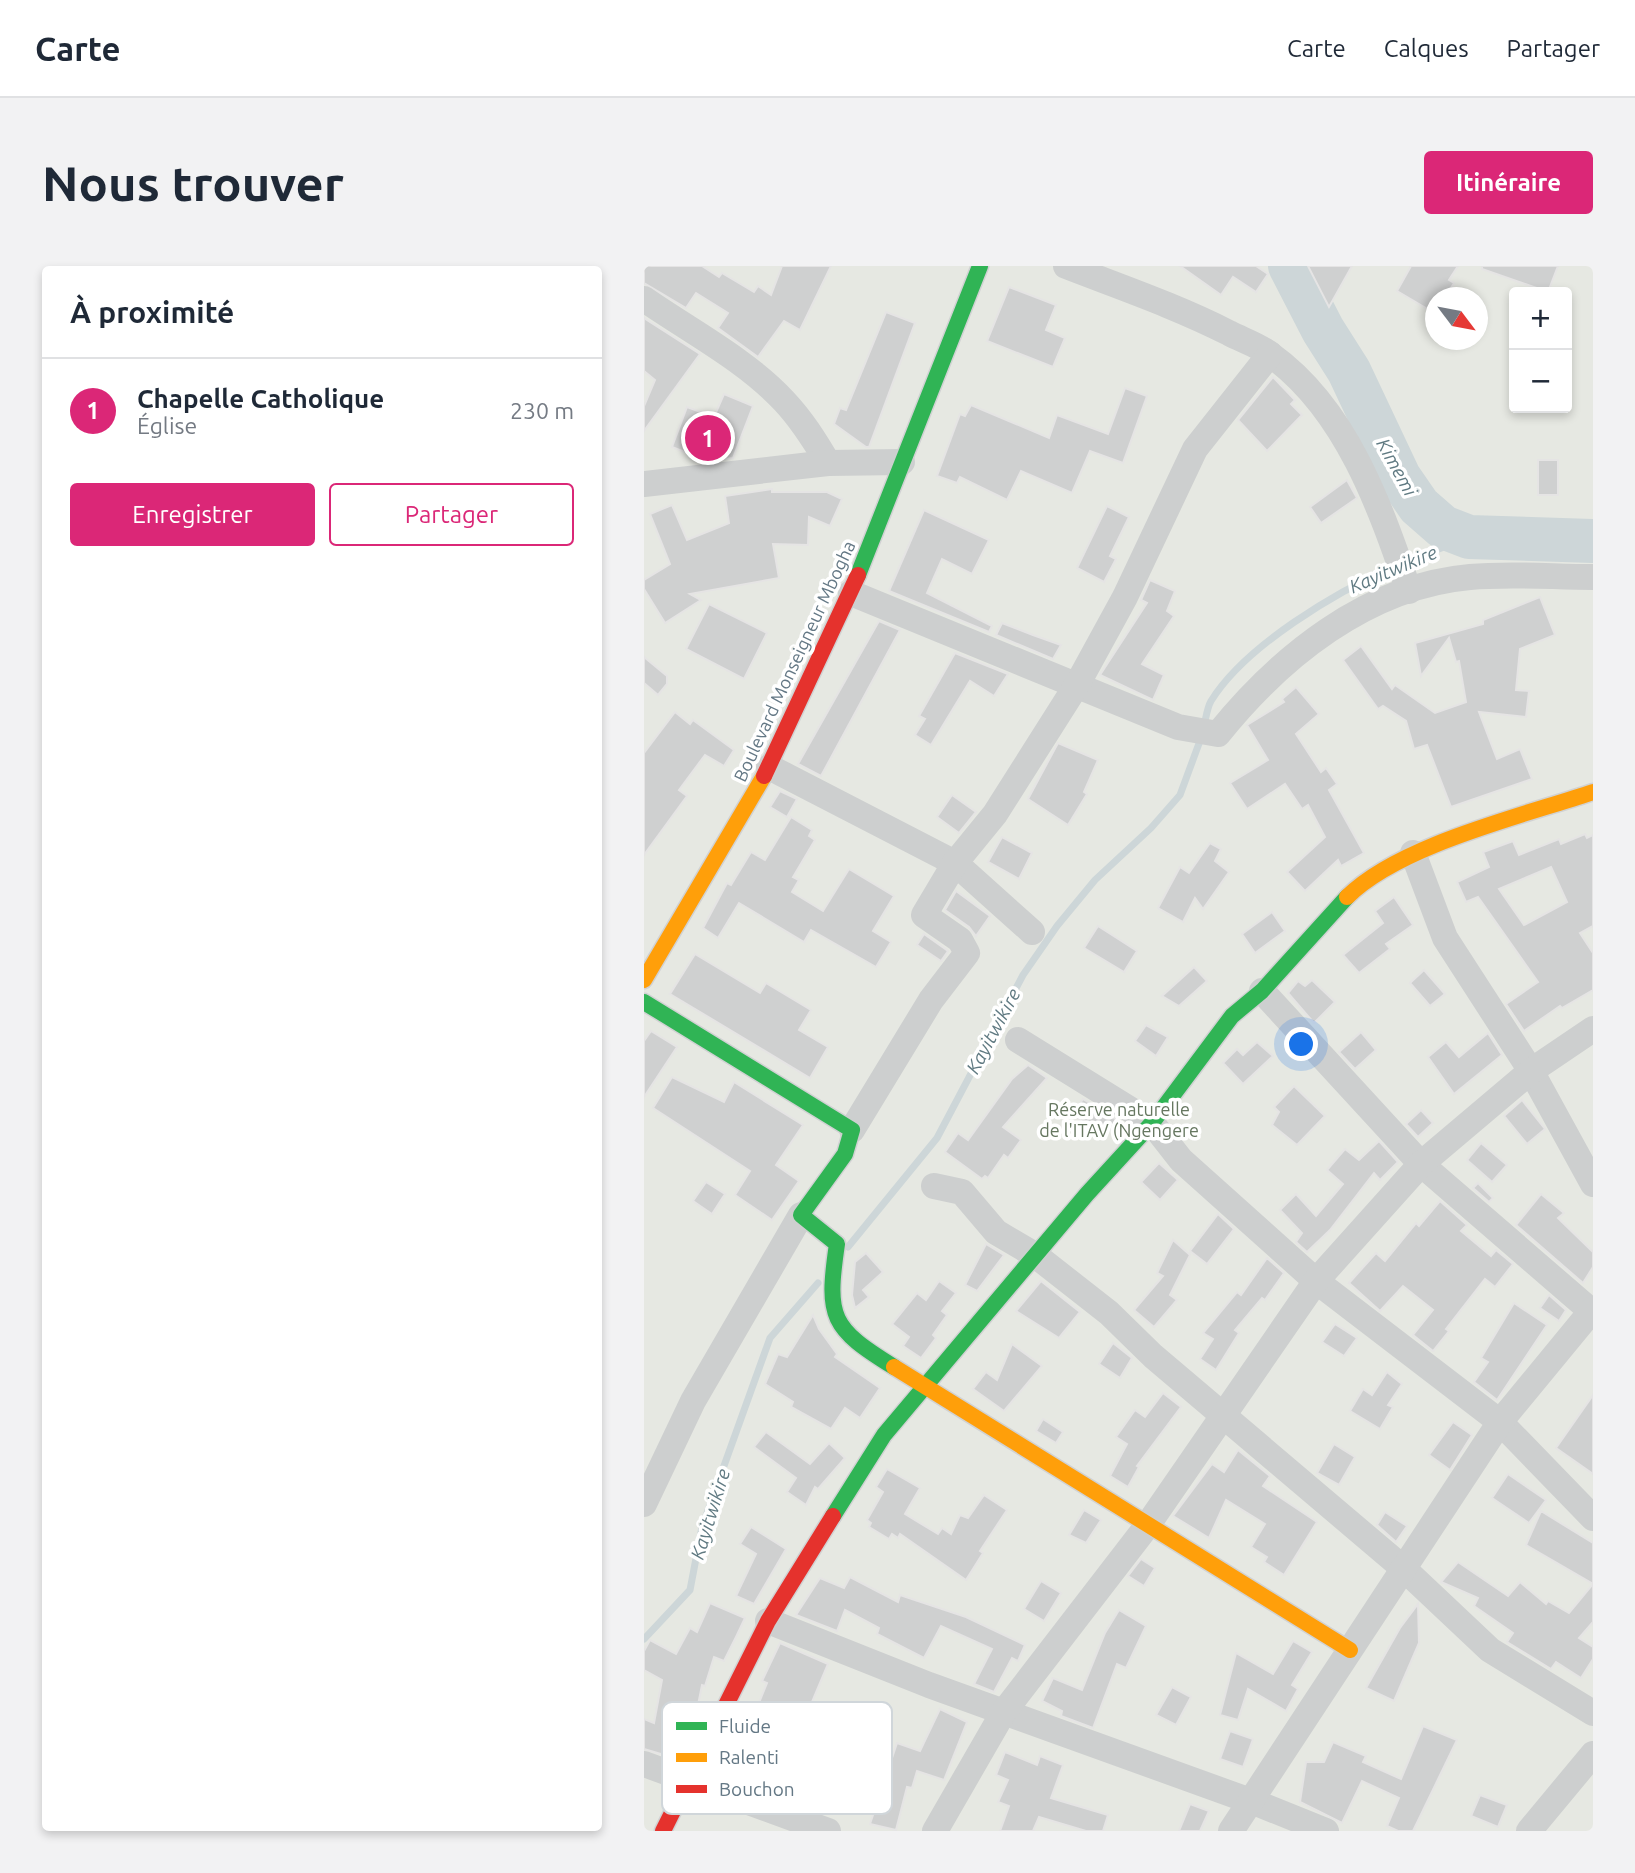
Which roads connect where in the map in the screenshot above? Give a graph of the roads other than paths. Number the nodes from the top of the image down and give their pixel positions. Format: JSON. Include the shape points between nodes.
{"nodes":[{"id":1,"x":979,"y":266,"type":"edge"},
{"id":2,"x":1066,"y":266,"type":"edge"},
{"id":3,"x":644,"y":299,"type":"edge"},
{"id":4,"x":1270,"y":354,"type":"junction"},
{"id":5,"x":902,"y":462,"type":"junction"},
{"id":6,"x":828,"y":463,"type":"junction"},
{"id":7,"x":644,"y":485,"type":"edge"},
{"id":8,"x":1593,"y":577,"type":"edge"},
{"id":9,"x":1409,"y":591,"type":"junction"},
{"id":10,"x":851,"y":593,"type":"junction"},
{"id":11,"x":1078,"y":683,"type":"junction"},
{"id":12,"x":769,"y":767,"type":"junction"},
{"id":13,"x":1593,"y":792,"type":"edge"},
{"id":14,"x":1413,"y":853,"type":"junction"},
{"id":15,"x":955,"y":863,"type":"junction"},
{"id":16,"x":1032,"y":932,"type":"dead end"},
{"id":17,"x":645,"y":983,"type":"edge"},
{"id":18,"x":1262,"y":991,"type":"junction"},
{"id":19,"x":1593,"y":1029,"type":"edge"},
{"id":20,"x":1018,"y":1040,"type":"dead end"},
{"id":21,"x":1531,"y":1071,"type":"junction"},
{"id":22,"x":1152,"y":1123,"type":"junction"},
{"id":23,"x":852,"y":1130,"type":"junction"},
{"id":24,"x":1421,"y":1164,"type":"junction"},
{"id":25,"x":1593,"y":1184,"type":"edge"},
{"id":26,"x":934,"y":1186,"type":"dead end"},
{"id":27,"x":801,"y":1215,"type":"junction"},
{"id":28,"x":1035,"y":1255,"type":"junction"},
{"id":29,"x":1316,"y":1281,"type":"junction"},
{"id":30,"x":1592,"y":1310,"type":"edge"},
{"id":31,"x":925,"y":1385,"type":"junction"},
{"id":32,"x":1221,"y":1415,"type":"junction"},
{"id":33,"x":1500,"y":1422,"type":"junction"},
{"id":34,"x":644,"y":1504,"type":"edge"},
{"id":35,"x":1593,"y":1518,"type":"edge"},
{"id":36,"x":1147,"y":1526,"type":"junction"},
{"id":37,"x":1403,"y":1568,"type":"junction"},
{"id":38,"x":768,"y":1621,"type":"junction"},
{"id":39,"x":1350,"y":1650,"type":"junction"},
{"id":40,"x":726,"y":1702,"type":"edge"},
{"id":41,"x":1003,"y":1713,"type":"junction"},
{"id":42,"x":1593,"y":1713,"type":"edge"},
{"id":43,"x":1593,"y":1754,"type":"edge"},
{"id":44,"x":644,"y":1765,"type":"edge"},
{"id":45,"x":662,"y":1771,"type":"edge"},
{"id":46,"x":1251,"y":1801,"type":"junction"},
{"id":47,"x":671,"y":1814,"type":"edge"},
{"id":48,"x":782,"y":1814,"type":"edge"},
{"id":49,"x":663,"y":1831,"type":"edge"},
{"id":50,"x":828,"y":1831,"type":"edge"},
{"id":51,"x":935,"y":1831,"type":"edge"},
{"id":52,"x":1231,"y":1831,"type":"edge"},
{"id":53,"x":1326,"y":1831,"type":"edge"},
{"id":54,"x":1529,"y":1831,"type":"edge"}],
"edges":[{"from":1,"to":5,"type":"street","name":"Boulevard Monseigneur Mbogha"},
{"from":2,"to":4,"type":"street","via":[[1194,315]]},
{"from":3,"to":6,"type":"street","via":[[783,400]]},
{"from":4,"to":9,"type":"street","via":[[1311,390],[1331,416],[1383,517]]},
{"from":4,"to":11,"type":"street","via":[[1195,449],[1125,597]]},
{"from":5,"to":6,"type":"street"},
{"from":5,"to":10,"type":"street","name":"Boulevard Monseigneur Mbogha"},
{"from":6,"to":7,"type":"street"},
{"from":8,"to":9,"type":"street","via":[[1469,577]]},
{"from":9,"to":11,"type":"street","via":[[1326,631],[1272,672],[1218,734],[1178,727]]},
{"from":10,"to":11,"type":"street"},
{"from":10,"to":12,"type":"street","name":"Boulevard Monseigneur Mbogha"},
{"from":11,"to":15,"type":"street","via":[[995,814]]},
{"from":12,"to":15,"type":"street"},
{"from":12,"to":17,"type":"street","name":"Boulevard Monseigneur Mbogha"},
{"from":13,"to":14,"type":"street"},
{"from":14,"to":18,"type":"street","via":[[1362,882]]},
{"from":14,"to":21,"type":"street","via":[[1445,938]]},
{"from":15,"to":16,"type":"street"},
{"from":15,"to":23,"type":"street","via":[[924,915],[960,940],[967,953],[931,1000]]},
{"from":17,"to":23,"type":"street"},
{"from":18,"to":22,"type":"street","via":[[1232,1016]]},
{"from":18,"to":24,"type":"street"},
{"from":19,"to":21,"type":"street"},
{"from":20,"to":22,"type":"street"},
{"from":21,"to":24,"type":"street"},
{"from":21,"to":25,"type":"street"},
{"from":22,"to":28,"type":"street"},
{"from":22,"to":29,"type":"street","via":[[1181,1160]]},
{"from":23,"to":27,"type":"street","via":[[845,1154]]},
{"from":24,"to":29,"type":"street"},
{"from":24,"to":30,"type":"street"},
{"from":26,"to":28,"type":"street","via":[[962,1192],[996,1232]]},
{"from":27,"to":31,"type":"street","via":[[837,1244],[829,1300],[837,1325],[854,1342]]},
{"from":27,"to":34,"type":"street","via":[[693,1401]]},
{"from":28,"to":31,"type":"street"},
{"from":28,"to":32,"type":"street","via":[[1109,1312]]},
{"from":29,"to":32,"type":"street"},
{"from":29,"to":33,"type":"street"},
{"from":30,"to":33,"type":"street"},
{"from":31,"to":36,"type":"street"},
{"from":31,"to":38,"type":"street","via":[[884,1435]]},
{"from":32,"to":36,"type":"street"},
{"from":32,"to":37,"type":"street"},
{"from":33,"to":35,"type":"street"},
{"from":33,"to":37,"type":"street"},
{"from":36,"to":39,"type":"street","via":[[1221,1567]]},
{"from":36,"to":41,"type":"street"},
{"from":37,"to":39,"type":"street"},
{"from":37,"to":42,"type":"street","via":[[1490,1650]]},
{"from":38,"to":40,"type":"street"},
{"from":38,"to":41,"type":"street"},
{"from":39,"to":46,"type":"street"},
{"from":41,"to":46,"type":"street"},
{"from":41,"to":51,"type":"street"},
{"from":43,"to":54,"type":"street"},
{"from":44,"to":45,"type":"street"},
{"from":46,"to":52,"type":"street"},
{"from":46,"to":53,"type":"street"},
{"from":47,"to":49,"type":"street"},
{"from":48,"to":50,"type":"street"}]}
